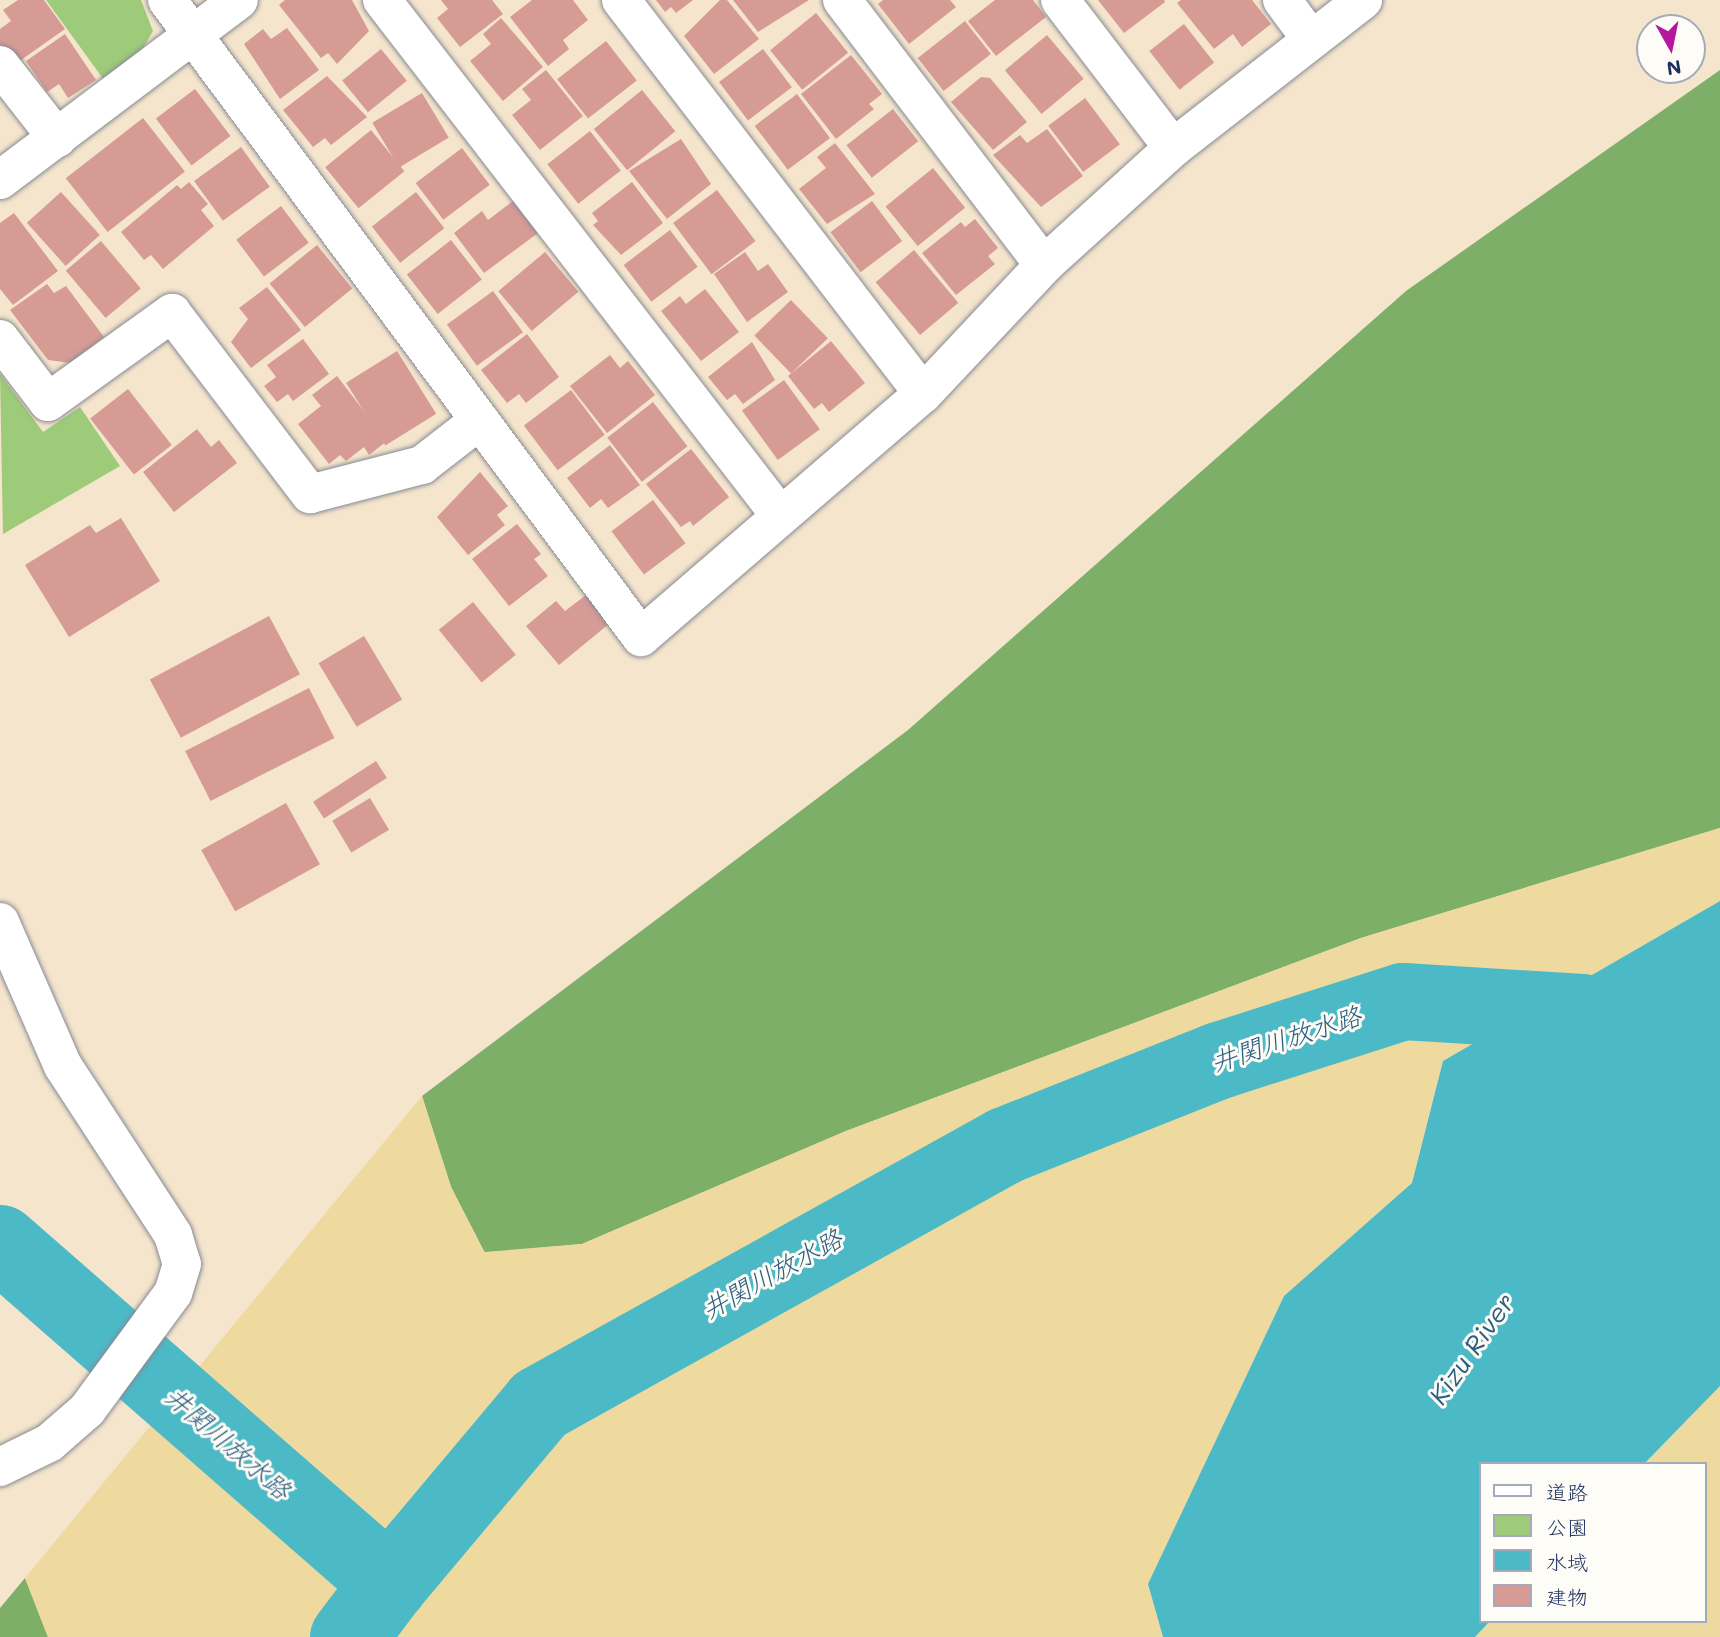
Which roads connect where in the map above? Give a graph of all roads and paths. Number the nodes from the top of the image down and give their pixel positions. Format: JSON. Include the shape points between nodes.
{"nodes":[{"id":1,"x":167,"y":0,"type":"edge"},
{"id":2,"x":239,"y":0,"type":"edge"},
{"id":3,"x":382,"y":0,"type":"edge"},
{"id":4,"x":621,"y":0,"type":"edge"},
{"id":5,"x":842,"y":0,"type":"edge"},
{"id":6,"x":1060,"y":0,"type":"edge"},
{"id":7,"x":1282,"y":0,"type":"edge"},
{"id":8,"x":1363,"y":0,"type":"edge"},
{"id":9,"x":194,"y":34,"type":"junction"},
{"id":10,"x":1310,"y":38,"type":"junction"},
{"id":11,"x":0,"y":65,"type":"edge"},
{"id":12,"x":57,"y":138,"type":"junction"},
{"id":13,"x":1173,"y":148,"type":"junction"},
{"id":14,"x":0,"y":180,"type":"edge"},
{"id":15,"x":1044,"y":265,"type":"junction"},
{"id":16,"x":0,"y":339,"type":"edge"},
{"id":17,"x":923,"y":394,"type":"junction"},
{"id":18,"x":480,"y":420,"type":"junction"},
{"id":19,"x":779,"y":514,"type":"junction"},
{"id":20,"x":0,"y":922,"type":"edge"},
{"id":21,"x":0,"y":1467,"type":"edge"}],
"edges":[{"from":1,"to":9,"type":"street"},
{"from":2,"to":9,"type":"street"},
{"from":3,"to":19,"type":"street"},
{"from":4,"to":17,"type":"street"},
{"from":5,"to":15,"type":"street"},
{"from":6,"to":13,"type":"street"},
{"from":7,"to":10,"type":"street"},
{"from":8,"to":10,"type":"street"},
{"from":9,"to":12,"type":"street"},
{"from":9,"to":18,"type":"street"},
{"from":10,"to":13,"type":"street"},
{"from":11,"to":12,"type":"street"},
{"from":12,"to":14,"type":"street"},
{"from":13,"to":15,"type":"street"},
{"from":15,"to":17,"type":"street"},
{"from":16,"to":18,"type":"street","via":[[48,402],[172,313],[310,494],[422,465]]},
{"from":17,"to":19,"type":"street"},
{"from":18,"to":19,"type":"street","via":[[641,637]]},
{"from":20,"to":21,"type":"street","via":[[63,1066],[179,1248],[173,1293],[87,1410],[49,1443]]}]}
